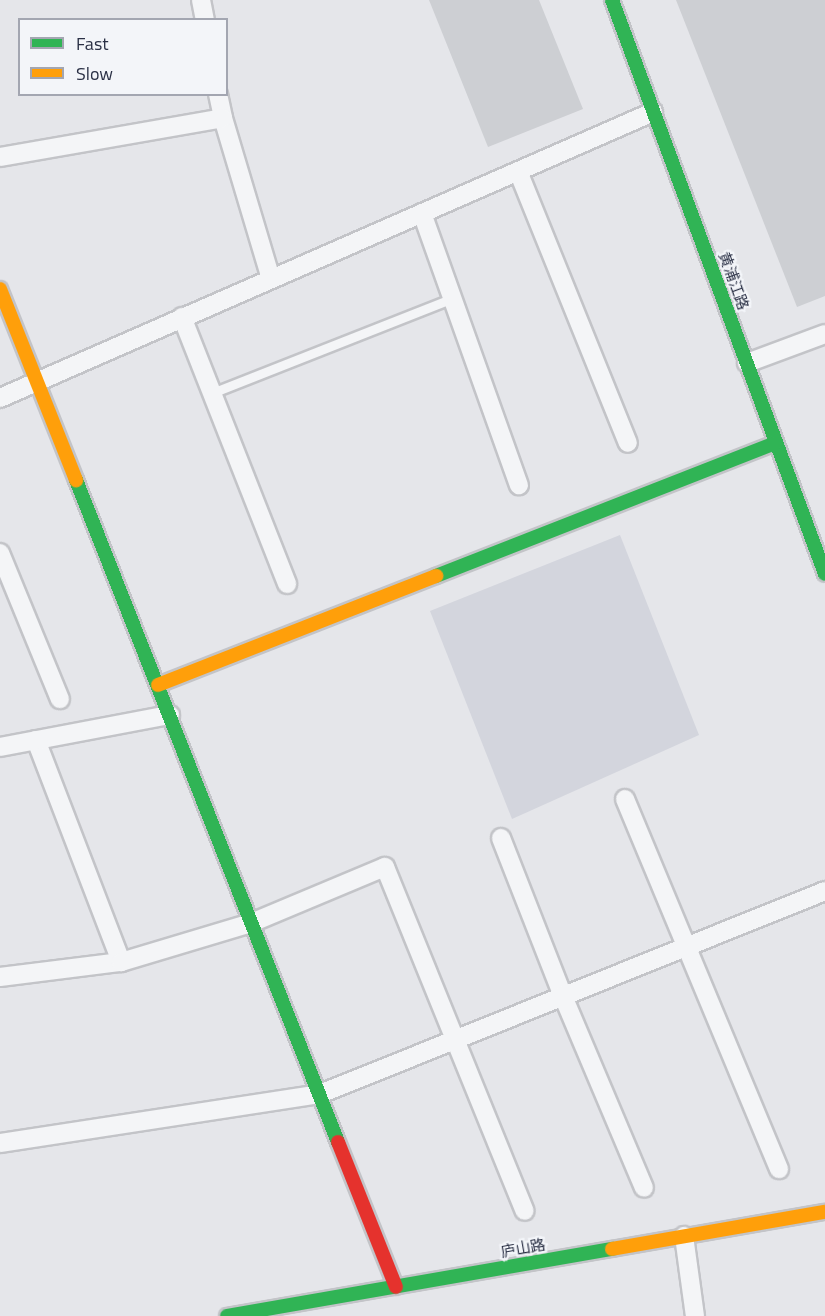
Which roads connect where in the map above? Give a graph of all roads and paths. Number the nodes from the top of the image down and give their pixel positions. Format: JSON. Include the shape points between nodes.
{"nodes":[{"id":1,"x":201,"y":0,"type":"edge"},
{"id":2,"x":612,"y":0,"type":"edge"},
{"id":3,"x":205,"y":18,"type":"edge"},
{"id":4,"x":218,"y":96,"type":"edge"},
{"id":5,"x":653,"y":112,"type":"junction"},
{"id":6,"x":223,"y":118,"type":"junction"},
{"id":7,"x":0,"y":157,"type":"edge"},
{"id":8,"x":518,"y":171,"type":"junction"},
{"id":9,"x":422,"y":213,"type":"junction"},
{"id":10,"x":271,"y":279,"type":"junction"},
{"id":11,"x":0,"y":289,"type":"edge"},
{"id":12,"x":453,"y":298,"type":"junction"},
{"id":13,"x":182,"y":317,"type":"junction"},
{"id":14,"x":825,"y":333,"type":"edge"},
{"id":15,"x":747,"y":363,"type":"junction"},
{"id":16,"x":37,"y":381,"type":"junction"},
{"id":17,"x":212,"y":393,"type":"junction"},
{"id":18,"x":0,"y":398,"type":"edge"},
{"id":19,"x":628,"y":443,"type":"dead end"},
{"id":20,"x":776,"y":443,"type":"junction"},
{"id":21,"x":519,"y":484,"type":"dead end"},
{"id":22,"x":0,"y":553,"type":"edge"},
{"id":23,"x":825,"y":574,"type":"edge"},
{"id":24,"x":287,"y":584,"type":"dead end"},
{"id":25,"x":158,"y":686,"type":"junction"},
{"id":26,"x":60,"y":699,"type":"dead end"},
{"id":27,"x":170,"y":715,"type":"junction"},
{"id":28,"x":36,"y":740,"type":"junction"},
{"id":29,"x":0,"y":747,"type":"edge"},
{"id":30,"x":626,"y":799,"type":"dead end"},
{"id":31,"x":501,"y":838,"type":"dead end"},
{"id":32,"x":825,"y":891,"type":"edge"},
{"id":33,"x":251,"y":922,"type":"junction"},
{"id":34,"x":686,"y":947,"type":"junction"},
{"id":35,"x":121,"y":962,"type":"junction"},
{"id":36,"x":0,"y":976,"type":"edge"},
{"id":37,"x":563,"y":996,"type":"junction"},
{"id":38,"x":456,"y":1040,"type":"junction"},
{"id":39,"x":320,"y":1094,"type":"junction"},
{"id":40,"x":0,"y":1143,"type":"edge"},
{"id":41,"x":779,"y":1168,"type":"dead end"},
{"id":42,"x":644,"y":1188,"type":"dead end"},
{"id":43,"x":525,"y":1211,"type":"dead end"},
{"id":44,"x":825,"y":1212,"type":"edge"},
{"id":45,"x":684,"y":1236,"type":"junction"},
{"id":46,"x":396,"y":1287,"type":"junction"},
{"id":47,"x":227,"y":1316,"type":"edge"},
{"id":48,"x":695,"y":1316,"type":"edge"}],
"edges":[{"from":1,"to":3,"type":"street"},
{"from":2,"to":5,"type":"street","name":"黄浦江路"},
{"from":4,"to":6,"type":"street"},
{"from":5,"to":8,"type":"street"},
{"from":5,"to":15,"type":"street","name":"黄浦江路"},
{"from":6,"to":7,"type":"street"},
{"from":6,"to":10,"type":"street"},
{"from":8,"to":9,"type":"street"},
{"from":8,"to":19,"type":"street"},
{"from":9,"to":10,"type":"street"},
{"from":9,"to":12,"type":"street"},
{"from":10,"to":13,"type":"street"},
{"from":11,"to":16,"type":"street"},
{"from":12,"to":17,"type":"lane"},
{"from":12,"to":21,"type":"street"},
{"from":13,"to":16,"type":"street"},
{"from":13,"to":17,"type":"street"},
{"from":14,"to":15,"type":"street"},
{"from":15,"to":20,"type":"street","name":"黄浦江路"},
{"from":16,"to":18,"type":"street"},
{"from":16,"to":25,"type":"street"},
{"from":17,"to":24,"type":"street"},
{"from":20,"to":23,"type":"street","name":"黄浦江路"},
{"from":20,"to":25,"type":"street"},
{"from":22,"to":26,"type":"street"},
{"from":25,"to":27,"type":"street"},
{"from":27,"to":28,"type":"street"},
{"from":27,"to":33,"type":"street"},
{"from":28,"to":29,"type":"street"},
{"from":28,"to":35,"type":"street"},
{"from":30,"to":34,"type":"street"},
{"from":31,"to":37,"type":"street"},
{"from":32,"to":34,"type":"street"},
{"from":33,"to":35,"type":"street"},
{"from":33,"to":38,"type":"street","via":[[385,867]]},
{"from":33,"to":39,"type":"street"},
{"from":34,"to":37,"type":"street"},
{"from":34,"to":41,"type":"street"},
{"from":35,"to":36,"type":"street"},
{"from":37,"to":38,"type":"street"},
{"from":37,"to":42,"type":"street"},
{"from":38,"to":39,"type":"street"},
{"from":38,"to":43,"type":"street"},
{"from":39,"to":40,"type":"street"},
{"from":39,"to":46,"type":"street"},
{"from":44,"to":45,"type":"street","name":"庐山路"},
{"from":45,"to":46,"type":"street","name":"庐山路"},
{"from":45,"to":48,"type":"street"},
{"from":46,"to":47,"type":"street","name":"庐山路"}]}
